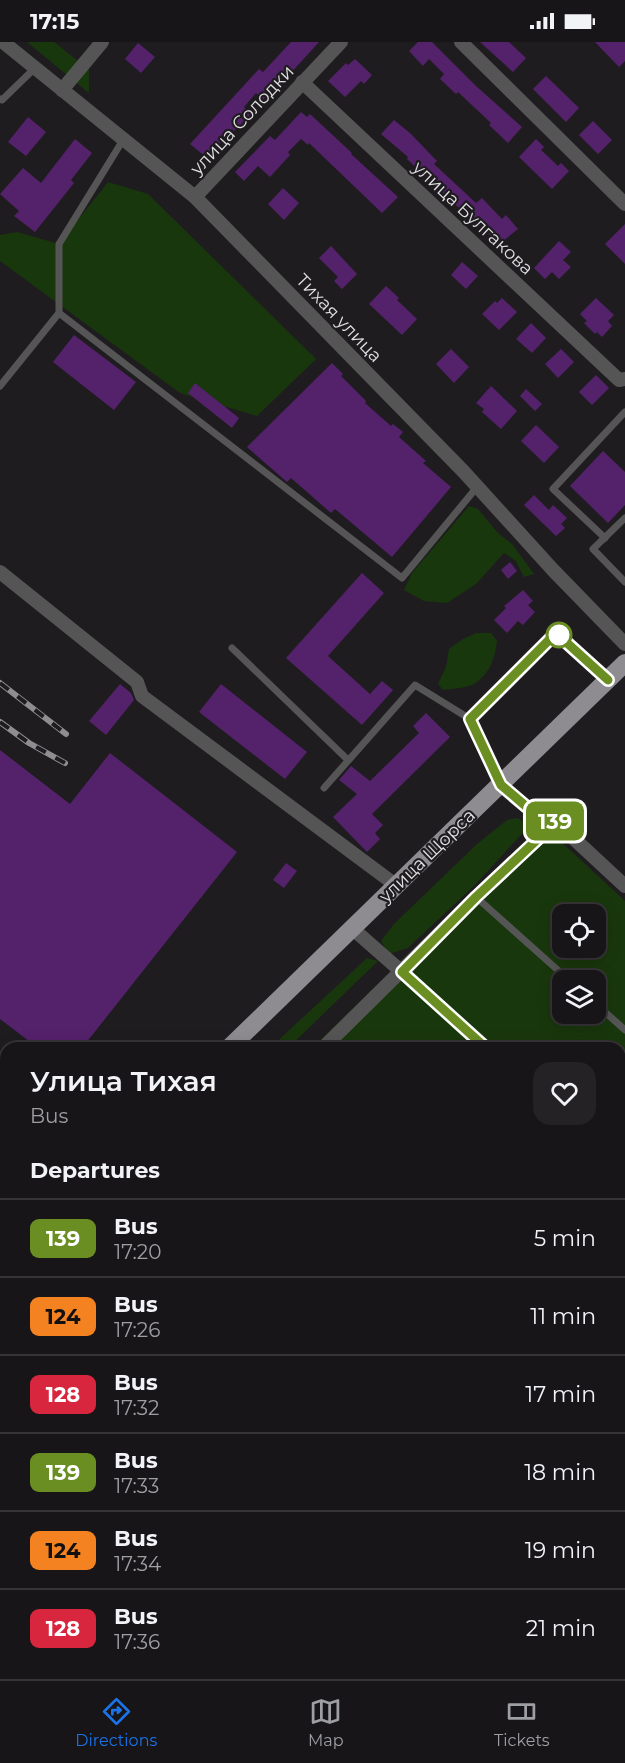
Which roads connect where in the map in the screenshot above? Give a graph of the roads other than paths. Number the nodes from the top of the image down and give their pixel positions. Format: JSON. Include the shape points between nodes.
{"nodes":[{"id":1,"x":3,"y":42,"type":"edge"},
{"id":2,"x":102,"y":42,"type":"edge"},
{"id":3,"x":341,"y":42,"type":"edge"},
{"id":4,"x":461,"y":42,"type":"edge"},
{"id":5,"x":35,"y":68,"type":"junction"},
{"id":6,"x":302,"y":82,"type":"junction"},
{"id":7,"x":62,"y":90,"type":"junction"},
{"id":8,"x":0,"y":99,"type":"edge"},
{"id":9,"x":123,"y":140,"type":"junction"},
{"id":10,"x":195,"y":197,"type":"junction"},
{"id":11,"x":625,"y":204,"type":"edge"},
{"id":12,"x":59,"y":313,"type":"junction"},
{"id":13,"x":622,"y":380,"type":"edge"},
{"id":14,"x":0,"y":386,"type":"edge"},
{"id":15,"x":625,"y":412,"type":"edge"},
{"id":16,"x":477,"y":487,"type":"junction"},
{"id":17,"x":625,"y":518,"type":"edge"},
{"id":18,"x":605,"y":538,"type":"junction"},
{"id":19,"x":0,"y":572,"type":"edge"},
{"id":20,"x":625,"y":582,"type":"edge"},
{"id":21,"x":625,"y":644,"type":"edge"},
{"id":22,"x":232,"y":648,"type":"dead end"},
{"id":23,"x":625,"y":663,"type":"edge"},
{"id":24,"x":608,"y":680,"type":"junction"},
{"id":25,"x":470,"y":719,"type":"junction"},
{"id":26,"x":348,"y":760,"type":"junction"},
{"id":27,"x":501,"y":785,"type":"junction"},
{"id":28,"x":324,"y":788,"type":"dead end"},
{"id":29,"x":556,"y":822,"type":"junction"},
{"id":30,"x":397,"y":886,"type":"junction"},
{"id":31,"x":625,"y":886,"type":"edge"},
{"id":32,"x":476,"y":897,"type":"junction"},
{"id":33,"x":353,"y":929,"type":"junction"},
{"id":34,"x":558,"y":970,"type":"edge"},
{"id":35,"x":402,"y":972,"type":"junction"},
{"id":36,"x":606,"y":1013,"type":"edge"},
{"id":37,"x":625,"y":1030,"type":"edge"},
{"id":38,"x":236,"y":1042,"type":"edge"},
{"id":39,"x":332,"y":1042,"type":"edge"},
{"id":40,"x":479,"y":1042,"type":"edge"}],
"edges":[{"from":1,"to":5,"type":"street","name":"Тихая улица"},
{"from":2,"to":7,"type":"street"},
{"from":3,"to":6,"type":"street","name":"улица Солодки"},
{"from":4,"to":11,"type":"street"},
{"from":5,"to":7,"type":"street","name":"Тихая улица"},
{"from":5,"to":8,"type":"lane"},
{"from":6,"to":10,"type":"street","name":"улица Солодки"},
{"from":6,"to":13,"type":"street","name":"улица Булгакова"},
{"from":7,"to":9,"type":"street","name":"Тихая улица"},
{"from":9,"to":10,"type":"street","name":"Тихая улица"},
{"from":9,"to":12,"type":"lane","via":[[59,244]]},
{"from":10,"to":16,"type":"street","name":"Тихая улица"},
{"from":12,"to":14,"type":"lane"},
{"from":12,"to":16,"type":"lane","via":[[402,578]]},
{"from":15,"to":18,"type":"lane","via":[[553,489]]},
{"from":16,"to":21,"type":"street","name":"Тихая улица"},
{"from":17,"to":18,"type":"lane"},
{"from":18,"to":20,"type":"lane","via":[[593,549]]},
{"from":19,"to":30,"type":"street","via":[[137,682],[142,696]]},
{"from":22,"to":26,"type":"lane"},
{"from":23,"to":24,"type":"main road","name":"улица Щорса"},
{"from":24,"to":25,"type":"lane","via":[[556,633]]},
{"from":24,"to":27,"type":"main road","name":"улица Щорса"},
{"from":25,"to":26,"type":"lane","via":[[415,686]]},
{"from":25,"to":27,"type":"lane"},
{"from":26,"to":28,"type":"lane"},
{"from":27,"to":29,"type":"street","via":[[528,808]]},
{"from":27,"to":30,"type":"main road","name":"улица Щорса"},
{"from":29,"to":31,"type":"street"},
{"from":29,"to":32,"type":"street"},
{"from":30,"to":33,"type":"main road","name":"улица Щорса"},
{"from":32,"to":34,"type":"lane"},
{"from":32,"to":35,"type":"street"},
{"from":33,"to":35,"type":"street"},
{"from":33,"to":38,"type":"main road","name":"улица Щорса"},
{"from":35,"to":39,"type":"street"},
{"from":35,"to":40,"type":"lane"},
{"from":36,"to":37,"type":"lane"}]}
